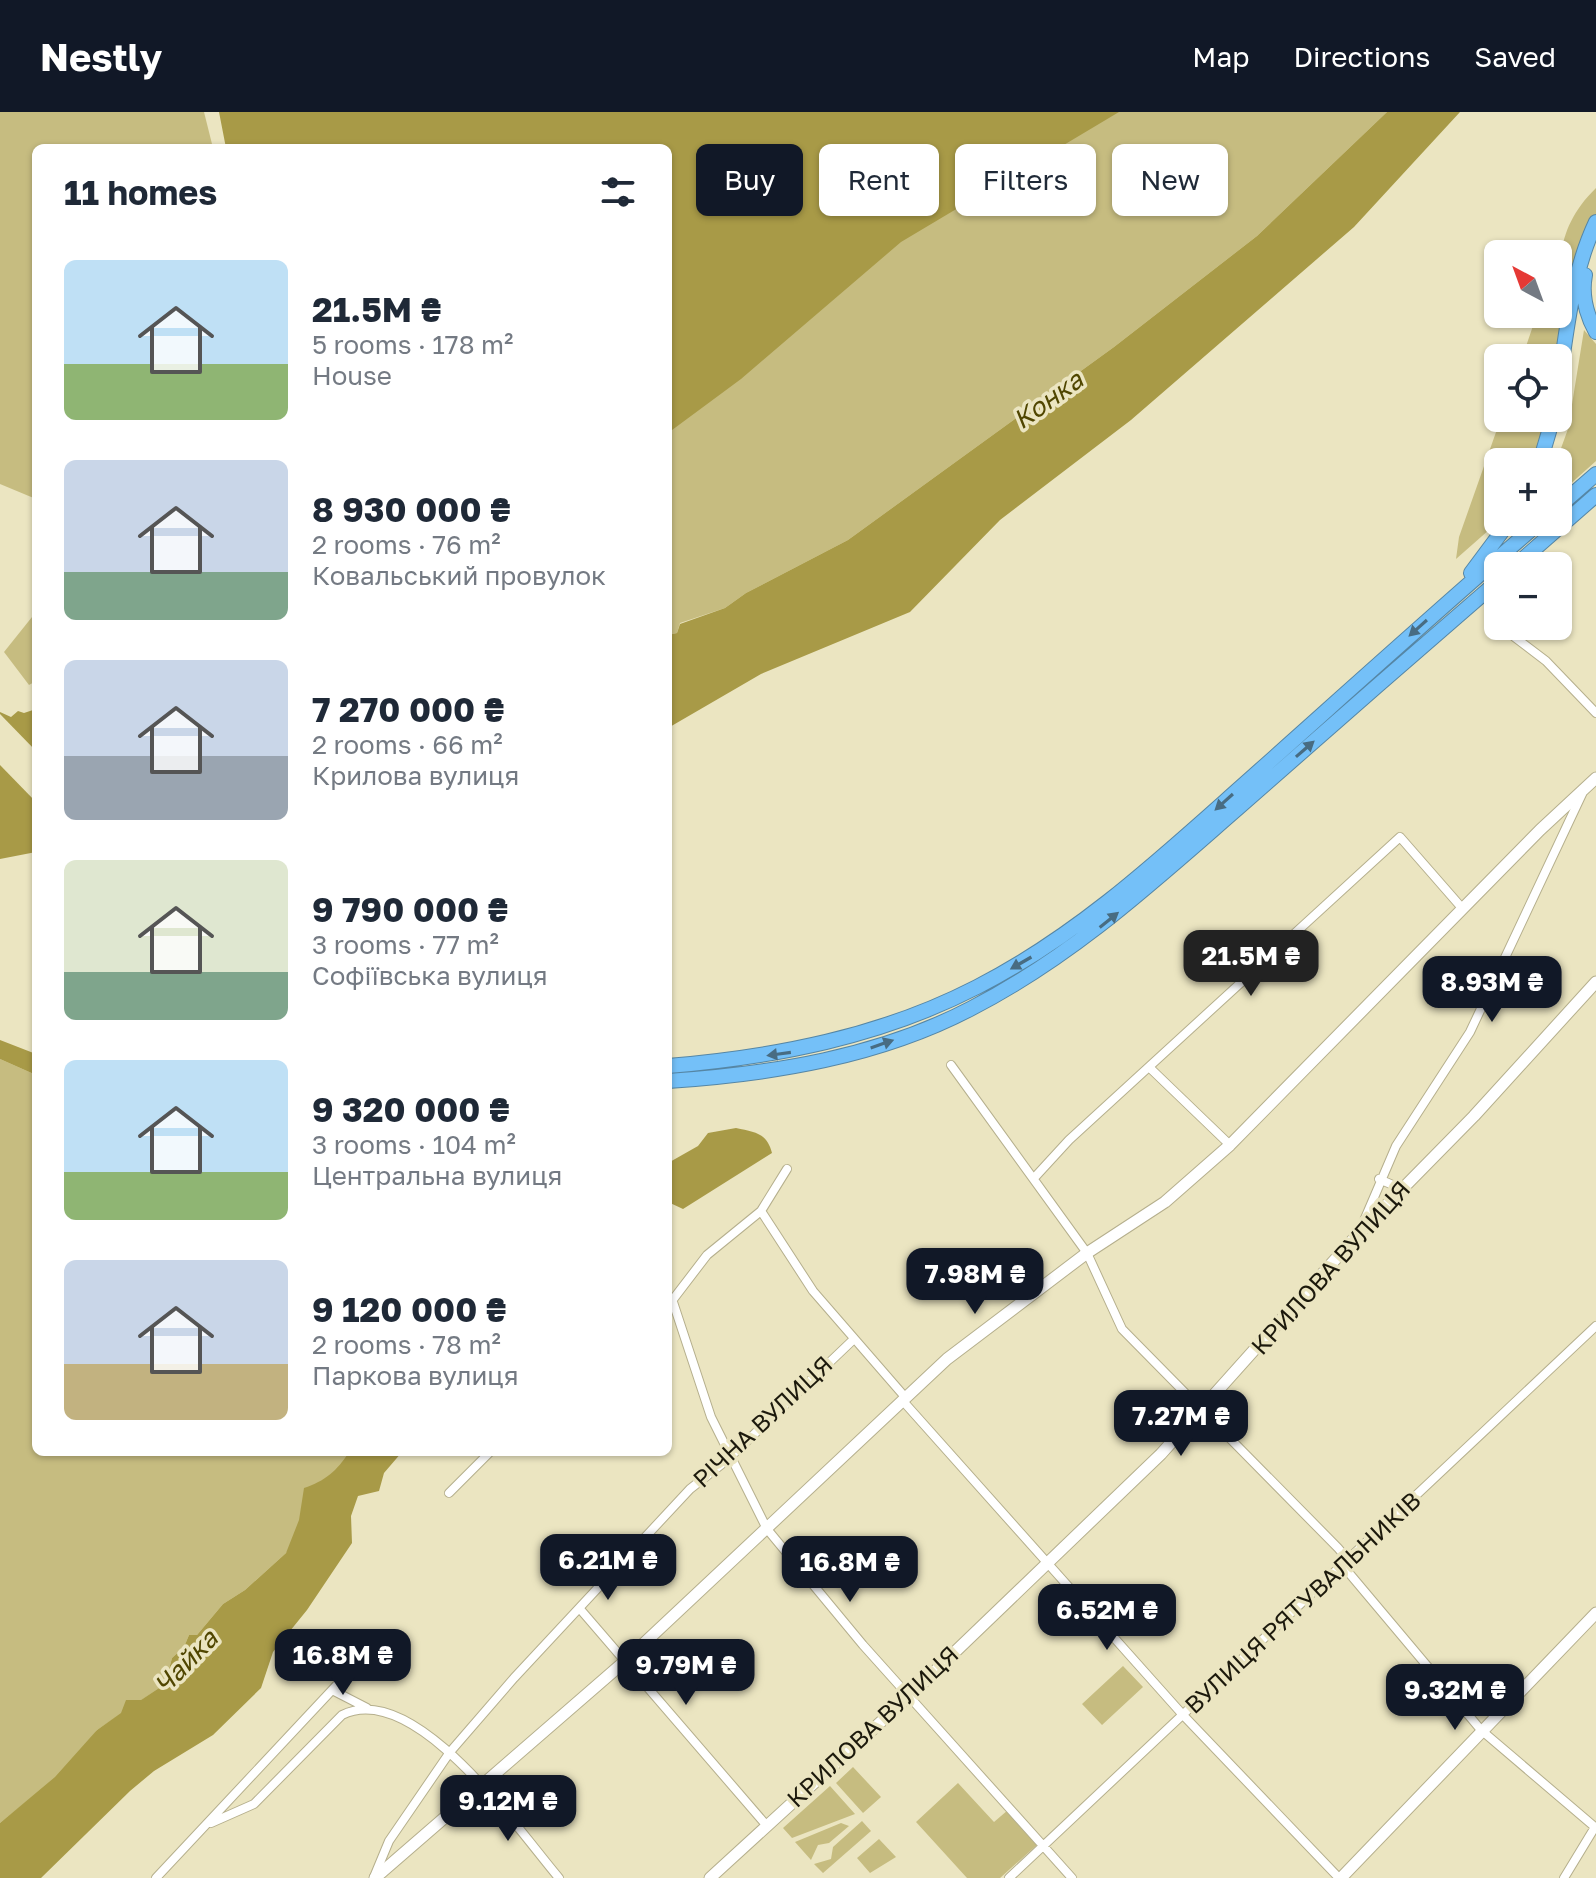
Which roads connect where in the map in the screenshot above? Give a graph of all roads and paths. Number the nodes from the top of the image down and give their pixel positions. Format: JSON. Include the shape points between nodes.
{"nodes":[{"id":1,"x":1596,"y":222,"type":"edge"},
{"id":2,"x":1596,"y":236,"type":"edge"},
{"id":3,"x":1596,"y":332,"type":"edge"},
{"id":4,"x":1564,"y":344,"type":"edge"},
{"id":5,"x":1596,"y":474,"type":"edge"},
{"id":6,"x":1572,"y":495,"type":"edge"},
{"id":7,"x":1596,"y":495,"type":"edge"},
{"id":8,"x":1498,"y":536,"type":"edge"},
{"id":9,"x":1524,"y":536,"type":"edge"},
{"id":10,"x":1531,"y":552,"type":"edge"},
{"id":11,"x":1484,"y":593,"type":"edge"},
{"id":12,"x":1439,"y":609,"type":"junction"},
{"id":13,"x":1518,"y":640,"type":"edge"},
{"id":14,"x":1596,"y":713,"type":"edge"},
{"id":15,"x":1596,"y":778,"type":"edge"},
{"id":16,"x":1583,"y":793,"type":"junction"},
{"id":17,"x":1462,"y":908,"type":"junction"},
{"id":18,"x":1596,"y":982,"type":"edge"},
{"id":19,"x":951,"y":1065,"type":"dead end"},
{"id":20,"x":672,"y":1066,"type":"edge"},
{"id":21,"x":1151,"y":1069,"type":"junction"},
{"id":22,"x":672,"y":1081,"type":"edge"},
{"id":23,"x":1230,"y":1145,"type":"junction"},
{"id":24,"x":787,"y":1169,"type":"dead end"},
{"id":25,"x":1035,"y":1177,"type":"junction"},
{"id":26,"x":1379,"y":1179,"type":"junction"},
{"id":27,"x":1402,"y":1189,"type":"junction"},
{"id":28,"x":761,"y":1211,"type":"junction"},
{"id":29,"x":1358,"y":1234,"type":"junction"},
{"id":30,"x":1087,"y":1253,"type":"junction"},
{"id":31,"x":672,"y":1301,"type":"edge"},
{"id":32,"x":672,"y":1310,"type":"edge"},
{"id":33,"x":1596,"y":1326,"type":"edge"},
{"id":34,"x":854,"y":1339,"type":"junction"},
{"id":35,"x":904,"y":1398,"type":"junction"},
{"id":36,"x":1201,"y":1412,"type":"junction"},
{"id":37,"x":486,"y":1456,"type":"edge"},
{"id":38,"x":729,"y":1458,"type":"junction"},
{"id":39,"x":449,"y":1493,"type":"dead end"},
{"id":40,"x":767,"y":1529,"type":"junction"},
{"id":41,"x":1048,"y":1561,"type":"junction"},
{"id":42,"x":1349,"y":1561,"type":"junction"},
{"id":43,"x":580,"y":1609,"type":"junction"},
{"id":44,"x":1596,"y":1613,"type":"edge"},
{"id":45,"x":362,"y":1658,"type":"dead end"},
{"id":46,"x":624,"y":1662,"type":"junction"},
{"id":47,"x":334,"y":1691,"type":"junction"},
{"id":48,"x":910,"y":1695,"type":"junction"},
{"id":49,"x":368,"y":1709,"type":"junction"},
{"id":50,"x":1183,"y":1715,"type":"junction"},
{"id":51,"x":1481,"y":1730,"type":"junction"},
{"id":52,"x":450,"y":1752,"type":"junction"},
{"id":53,"x":482,"y":1787,"type":"junction"},
{"id":54,"x":211,"y":1823,"type":"junction"},
{"id":55,"x":767,"y":1826,"type":"junction"},
{"id":56,"x":1596,"y":1828,"type":"edge"},
{"id":57,"x":1045,"y":1845,"type":"junction"},
{"id":58,"x":156,"y":1878,"type":"edge"},
{"id":59,"x":374,"y":1878,"type":"edge"},
{"id":60,"x":559,"y":1878,"type":"edge"},
{"id":61,"x":710,"y":1878,"type":"edge"},
{"id":62,"x":1009,"y":1878,"type":"edge"},
{"id":63,"x":1072,"y":1878,"type":"edge"},
{"id":64,"x":1340,"y":1878,"type":"edge"},
{"id":65,"x":1564,"y":1878,"type":"edge"}],
"edges":[{"from":1,"to":4,"type":"highway","via":[[1579,264]]},
{"from":2,"to":3,"type":"highway","via":[[1582,289]]},
{"from":5,"to":6,"type":"highway"},
{"from":7,"to":10,"type":"highway"},
{"from":8,"to":12,"type":"highway"},
{"from":9,"to":12,"type":"highway"},
{"from":22,"to":11,"type":"highway","one_way":true,"via":[[809,1064],[879,1046],[970,1009],[1015,984],[1108,922]]},
{"from":12,"to":20,"type":"highway","one_way":true,"via":[[1148,869],[1026,961],[974,989],[857,1035],[792,1052]]},
{"from":13,"to":14,"type":"street"},
{"from":15,"to":16,"type":"street"},
{"from":16,"to":17,"type":"street"},
{"from":16,"to":26,"type":"street","via":[[1470,1032]]},
{"from":17,"to":21,"type":"street","via":[[1400,837]]},
{"from":17,"to":23,"type":"street"},
{"from":18,"to":27,"type":"street","name":"КРИЛОВА ВУЛИЦЯ"},
{"from":19,"to":25,"type":"street"},
{"from":21,"to":23,"type":"street"},
{"from":21,"to":25,"type":"street"},
{"from":23,"to":30,"type":"street","via":[[1165,1202]]},
{"from":24,"to":28,"type":"street"},
{"from":25,"to":30,"type":"street"},
{"from":26,"to":27,"type":"street"},
{"from":26,"to":29,"type":"street"},
{"from":27,"to":29,"type":"street","name":"КРИЛОВА ВУЛИЦЯ"},
{"from":28,"to":31,"type":"street","via":[[707,1255]]},
{"from":28,"to":34,"type":"street","via":[[813,1291]]},
{"from":29,"to":36,"type":"street","name":"КРИЛОВА ВУЛИЦЯ"},
{"from":30,"to":35,"type":"street"},
{"from":30,"to":36,"type":"street","via":[[1122,1329]]},
{"from":32,"to":38,"type":"street"},
{"from":33,"to":42,"type":"street","name":"ВУЛИЦЯ РЯТУВАЛЬНИКІВ"},
{"from":34,"to":35,"type":"street"},
{"from":34,"to":38,"type":"street","name":"РІЧНА ВУЛИЦЯ"},
{"from":35,"to":40,"type":"street"},
{"from":35,"to":41,"type":"street"},
{"from":36,"to":41,"type":"street","name":"КРИЛОВА ВУЛИЦЯ"},
{"from":36,"to":42,"type":"street"},
{"from":37,"to":39,"type":"street"},
{"from":38,"to":40,"type":"street"},
{"from":38,"to":43,"type":"street","name":"РІЧНА ВУЛИЦЯ","via":[[690,1489]]},
{"from":40,"to":46,"type":"street"},
{"from":40,"to":48,"type":"street"},
{"from":41,"to":48,"type":"street","name":"КРИЛОВА ВУЛИЦЯ"},
{"from":41,"to":50,"type":"street"},
{"from":42,"to":50,"type":"street","name":"ВУЛИЦЯ РЯТУВАЛЬНИКІВ"},
{"from":42,"to":51,"type":"street","via":[[1349,1573]]},
{"from":43,"to":46,"type":"street"},
{"from":43,"to":52,"type":"street","name":"РІЧНА ВУЛИЦЯ"},
{"from":44,"to":51,"type":"street"},
{"from":45,"to":47,"type":"street"},
{"from":46,"to":53,"type":"street"},
{"from":46,"to":55,"type":"street"},
{"from":47,"to":49,"type":"street"},
{"from":47,"to":54,"type":"street"},
{"from":48,"to":55,"type":"street","name":"КРИЛОВА ВУЛИЦЯ"},
{"from":48,"to":57,"type":"street"},
{"from":49,"to":52,"type":"street","via":[[395,1714]]},
{"from":49,"to":54,"type":"street","via":[[342,1715],[254,1804]]},
{"from":50,"to":57,"type":"street","name":"ВУЛИЦЯ РЯТУВАЛЬНИКІВ"},
{"from":50,"to":64,"type":"street"},
{"from":51,"to":56,"type":"street"},
{"from":51,"to":64,"type":"street"},
{"from":52,"to":53,"type":"street"},
{"from":52,"to":59,"type":"street","name":"РІЧНА ВУЛИЦЯ","via":[[389,1841]]},
{"from":53,"to":59,"type":"street"},
{"from":53,"to":60,"type":"street"},
{"from":54,"to":58,"type":"street"},
{"from":55,"to":61,"type":"street","name":"КРИЛОВА ВУЛИЦЯ"},
{"from":56,"to":65,"type":"street"},
{"from":57,"to":62,"type":"street","name":"ВУЛИЦЯ РЯТУВАЛЬНИКІВ"},
{"from":57,"to":63,"type":"street"}]}
